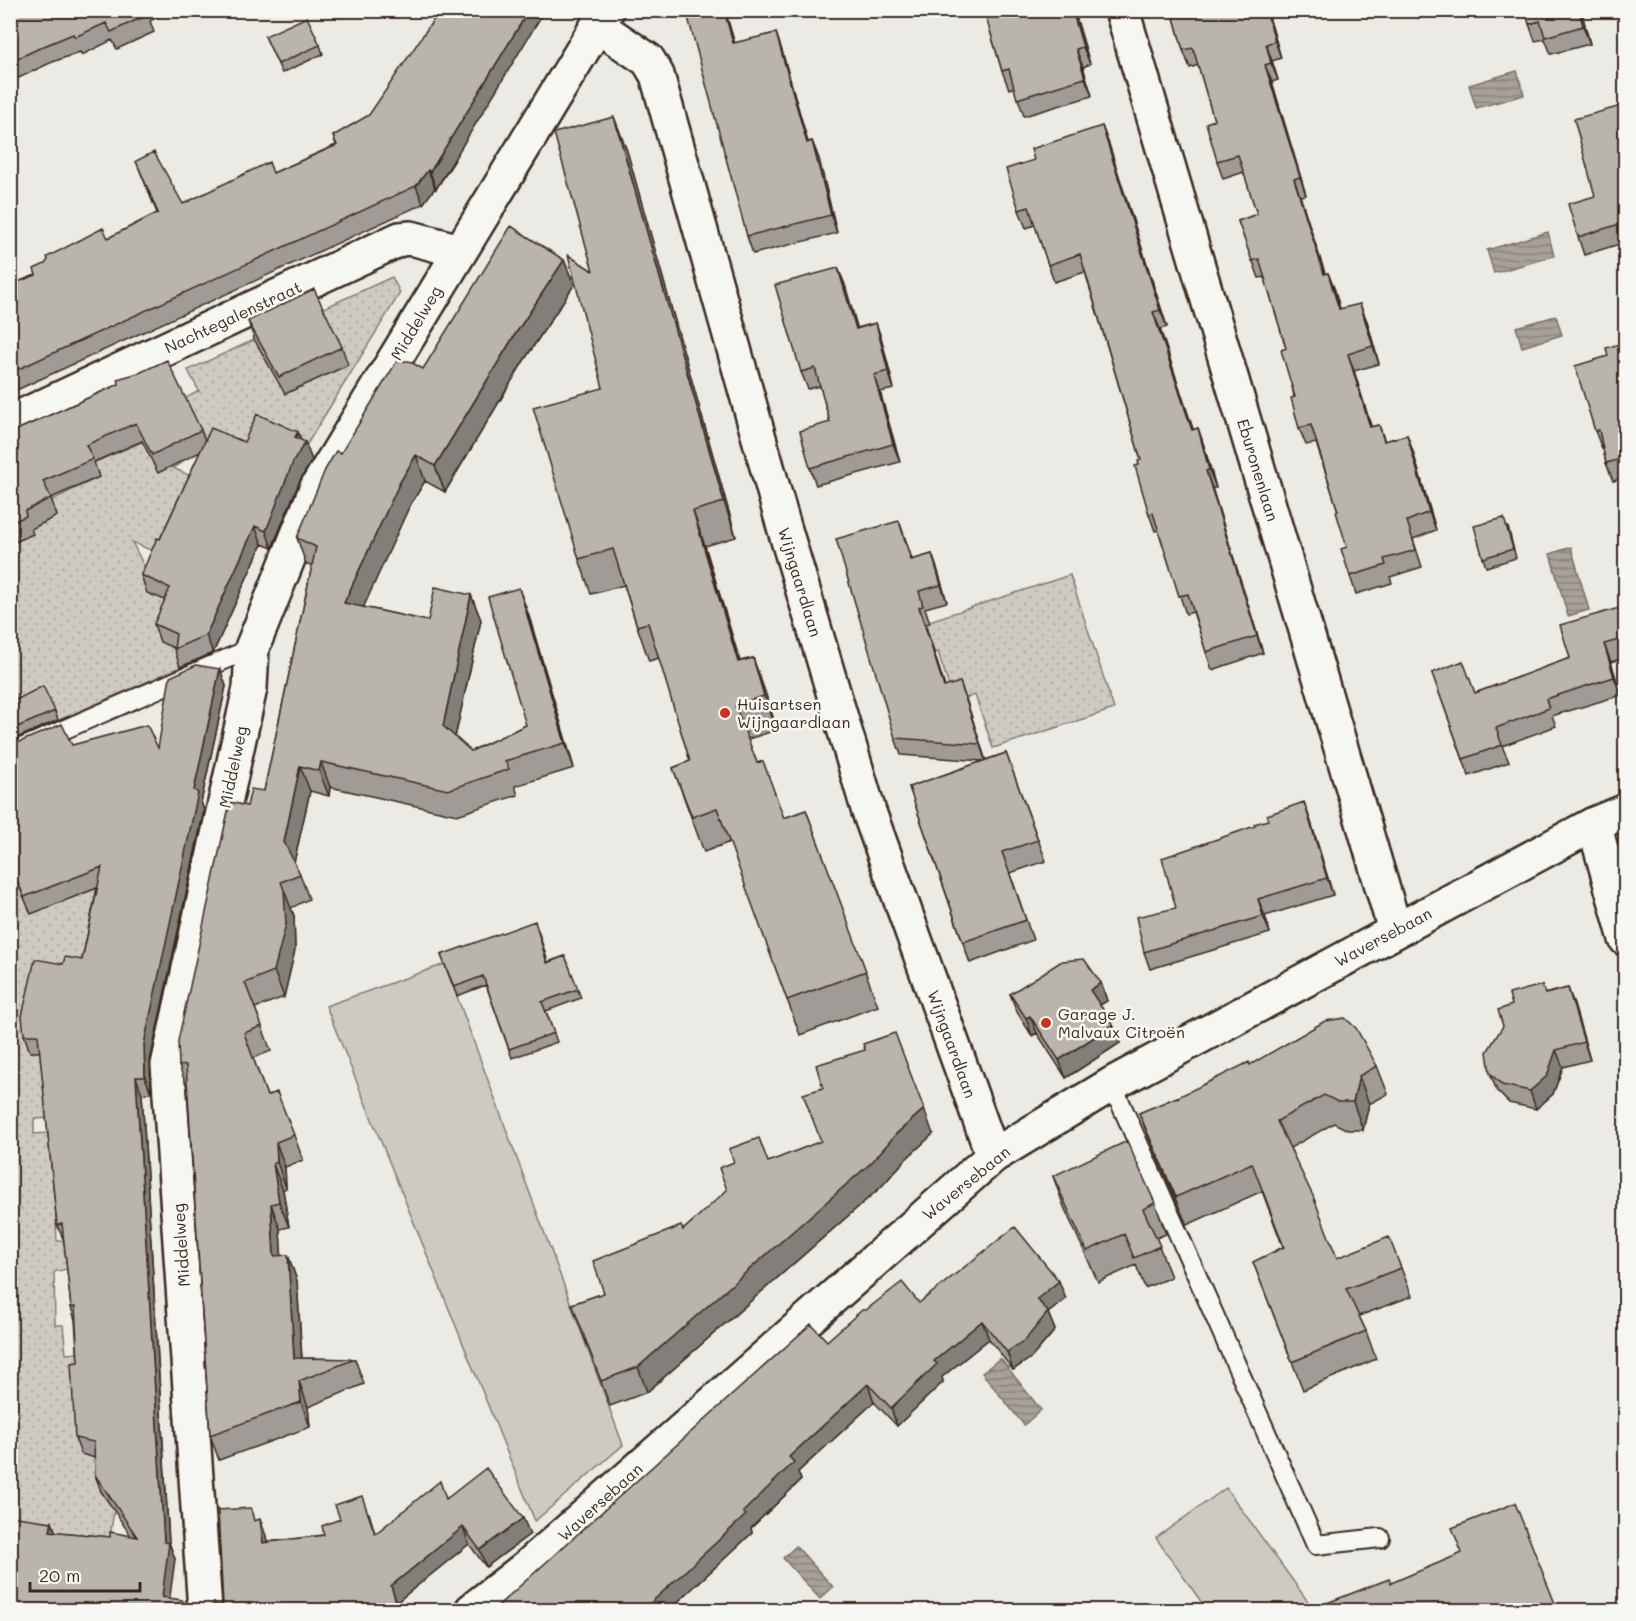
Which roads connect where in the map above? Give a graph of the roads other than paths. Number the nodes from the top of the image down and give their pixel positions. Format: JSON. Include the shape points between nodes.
{"nodes":[{"id":1,"x":1122,"y":10,"type":"edge"},
{"id":2,"x":602,"y":18,"type":"edge"},
{"id":3,"x":460,"y":251,"type":"junction"},
{"id":4,"x":10,"y":422,"type":"edge"},
{"id":5,"x":252,"y":648,"type":"junction"},
{"id":6,"x":10,"y":753,"type":"edge"},
{"id":7,"x":1626,"y":811,"type":"edge"},
{"id":8,"x":1594,"y":824,"type":"junction"},
{"id":9,"x":1395,"y":930,"type":"junction"},
{"id":10,"x":1626,"y":939,"type":"edge"},
{"id":11,"x":1112,"y":1084,"type":"junction"},
{"id":12,"x":993,"y":1156,"type":"junction"},
{"id":13,"x":1380,"y":1538,"type":"dead end"},
{"id":14,"x":205,"y":1611,"type":"edge"},
{"id":15,"x":472,"y":1611,"type":"edge"}],
"edges":[{"from":1,"to":9,"type":"street","name":"Eburonenlaan"},
{"from":2,"to":3,"type":"street","name":"Middelweg"},
{"from":2,"to":12,"type":"street","name":"Wijngaardlaan","via":[[648,60],[657,75],[869,812]]},
{"from":3,"to":4,"type":"street","name":"Nachtegalenstraat","via":[[411,238],[400,239]]},
{"from":3,"to":5,"type":"street","name":"Middelweg","via":[[317,487]]},
{"from":5,"to":6,"type":"lane"},
{"from":5,"to":14,"type":"street","name":"Middelweg","via":[[250,688],[168,1065]]},
{"from":7,"to":8,"type":"street","name":"Waversebaan"},
{"from":8,"to":9,"type":"street","name":"Waversebaan"},
{"from":8,"to":10,"type":"street"},
{"from":9,"to":11,"type":"street","name":"Waversebaan"},
{"from":11,"to":12,"type":"street","name":"Waversebaan"},
{"from":11,"to":13,"type":"lane","via":[[1316,1545]]},
{"from":12,"to":15,"type":"street","name":"Waversebaan"}]}
